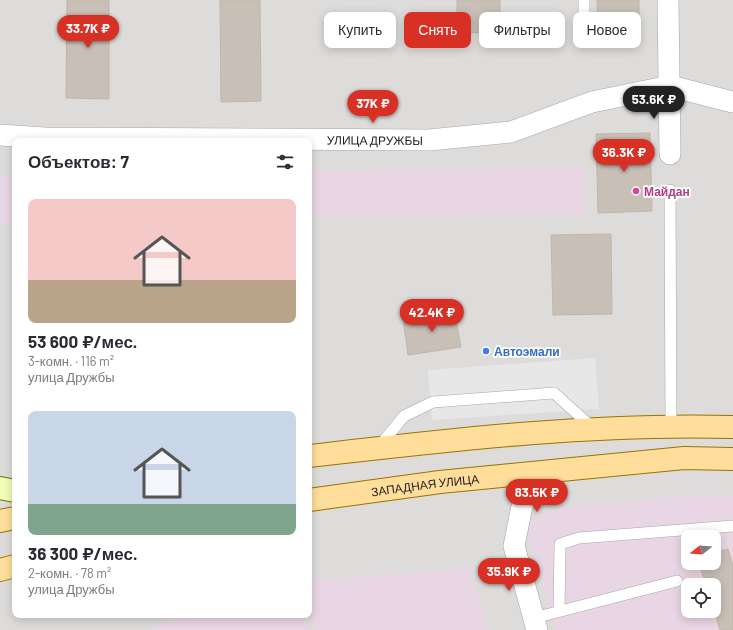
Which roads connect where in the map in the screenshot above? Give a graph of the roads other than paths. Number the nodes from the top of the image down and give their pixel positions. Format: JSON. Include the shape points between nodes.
{"nodes":[{"id":1,"x":584,"y":0,"type":"edge"},
{"id":2,"x":668,"y":0,"type":"edge"},
{"id":3,"x":584,"y":12,"type":"edge"},
{"id":4,"x":670,"y":86,"type":"junction"},
{"id":5,"x":733,"y":102,"type":"edge"},
{"id":6,"x":0,"y":135,"type":"edge"},
{"id":7,"x":53,"y":138,"type":"edge"},
{"id":8,"x":312,"y":139,"type":"edge"},
{"id":9,"x":670,"y":154,"type":"dead end"},
{"id":10,"x":670,"y":190,"type":"dead end"},
{"id":11,"x":671,"y":425,"type":"junction"},
{"id":12,"x":733,"y":426,"type":"edge"},
{"id":13,"x":595,"y":430,"type":"junction"},
{"id":14,"x":378,"y":448,"type":"junction"},
{"id":15,"x":312,"y":456,"type":"edge"},
{"id":16,"x":733,"y":459,"type":"edge"},
{"id":17,"x":546,"y":472,"type":"junction"},
{"id":18,"x":0,"y":488,"type":"edge"},
{"id":19,"x":12,"y":490,"type":"edge"},
{"id":20,"x":312,"y":500,"type":"edge"},
{"id":21,"x":12,"y":519,"type":"edge"},
{"id":22,"x":0,"y":521,"type":"edge"},
{"id":23,"x":733,"y":526,"type":"edge"},
{"id":24,"x":12,"y":567,"type":"edge"},
{"id":25,"x":0,"y":570,"type":"edge"},
{"id":26,"x":677,"y":581,"type":"dead end"},
{"id":27,"x":559,"y":611,"type":"junction"},
{"id":28,"x":535,"y":624,"type":"edge"}],
"edges":[{"from":1,"to":3,"type":"lane"},
{"from":2,"to":4,"type":"street"},
{"from":4,"to":5,"type":"street","name":"УЛИЦА ДРУЖБЫ"},
{"from":4,"to":8,"type":"street","name":"УЛИЦА ДРУЖБЫ","via":[[592,102],[511,132],[429,140]]},
{"from":4,"to":9,"type":"street"},
{"from":6,"to":7,"type":"street","name":"УЛИЦА ДРУЖБЫ"},
{"from":10,"to":11,"type":"lane"},
{"from":11,"to":12,"type":"main road"},
{"from":11,"to":13,"type":"main road"},
{"from":13,"to":14,"type":"main road","via":[[474,438]]},
{"from":13,"to":14,"type":"lane","via":[[554,393],[434,402],[404,416]]},
{"from":14,"to":15,"type":"main road"},
{"from":16,"to":17,"type":"main road","name":"ЗАПАДНАЯ УЛИЦА","via":[[684,458]]},
{"from":17,"to":20,"type":"main road","name":"ЗАПАДНАЯ УЛИЦА","via":[[440,482]]},
{"from":17,"to":28,"type":"street","via":[[531,489],[522,506],[514,546]]},
{"from":18,"to":19,"type":"street"},
{"from":21,"to":22,"type":"main road"},
{"from":23,"to":27,"type":"lane","via":[[579,538],[560,544]]},
{"from":24,"to":25,"type":"main road"},
{"from":26,"to":27,"type":"lane"},
{"from":27,"to":28,"type":"lane"}]}
